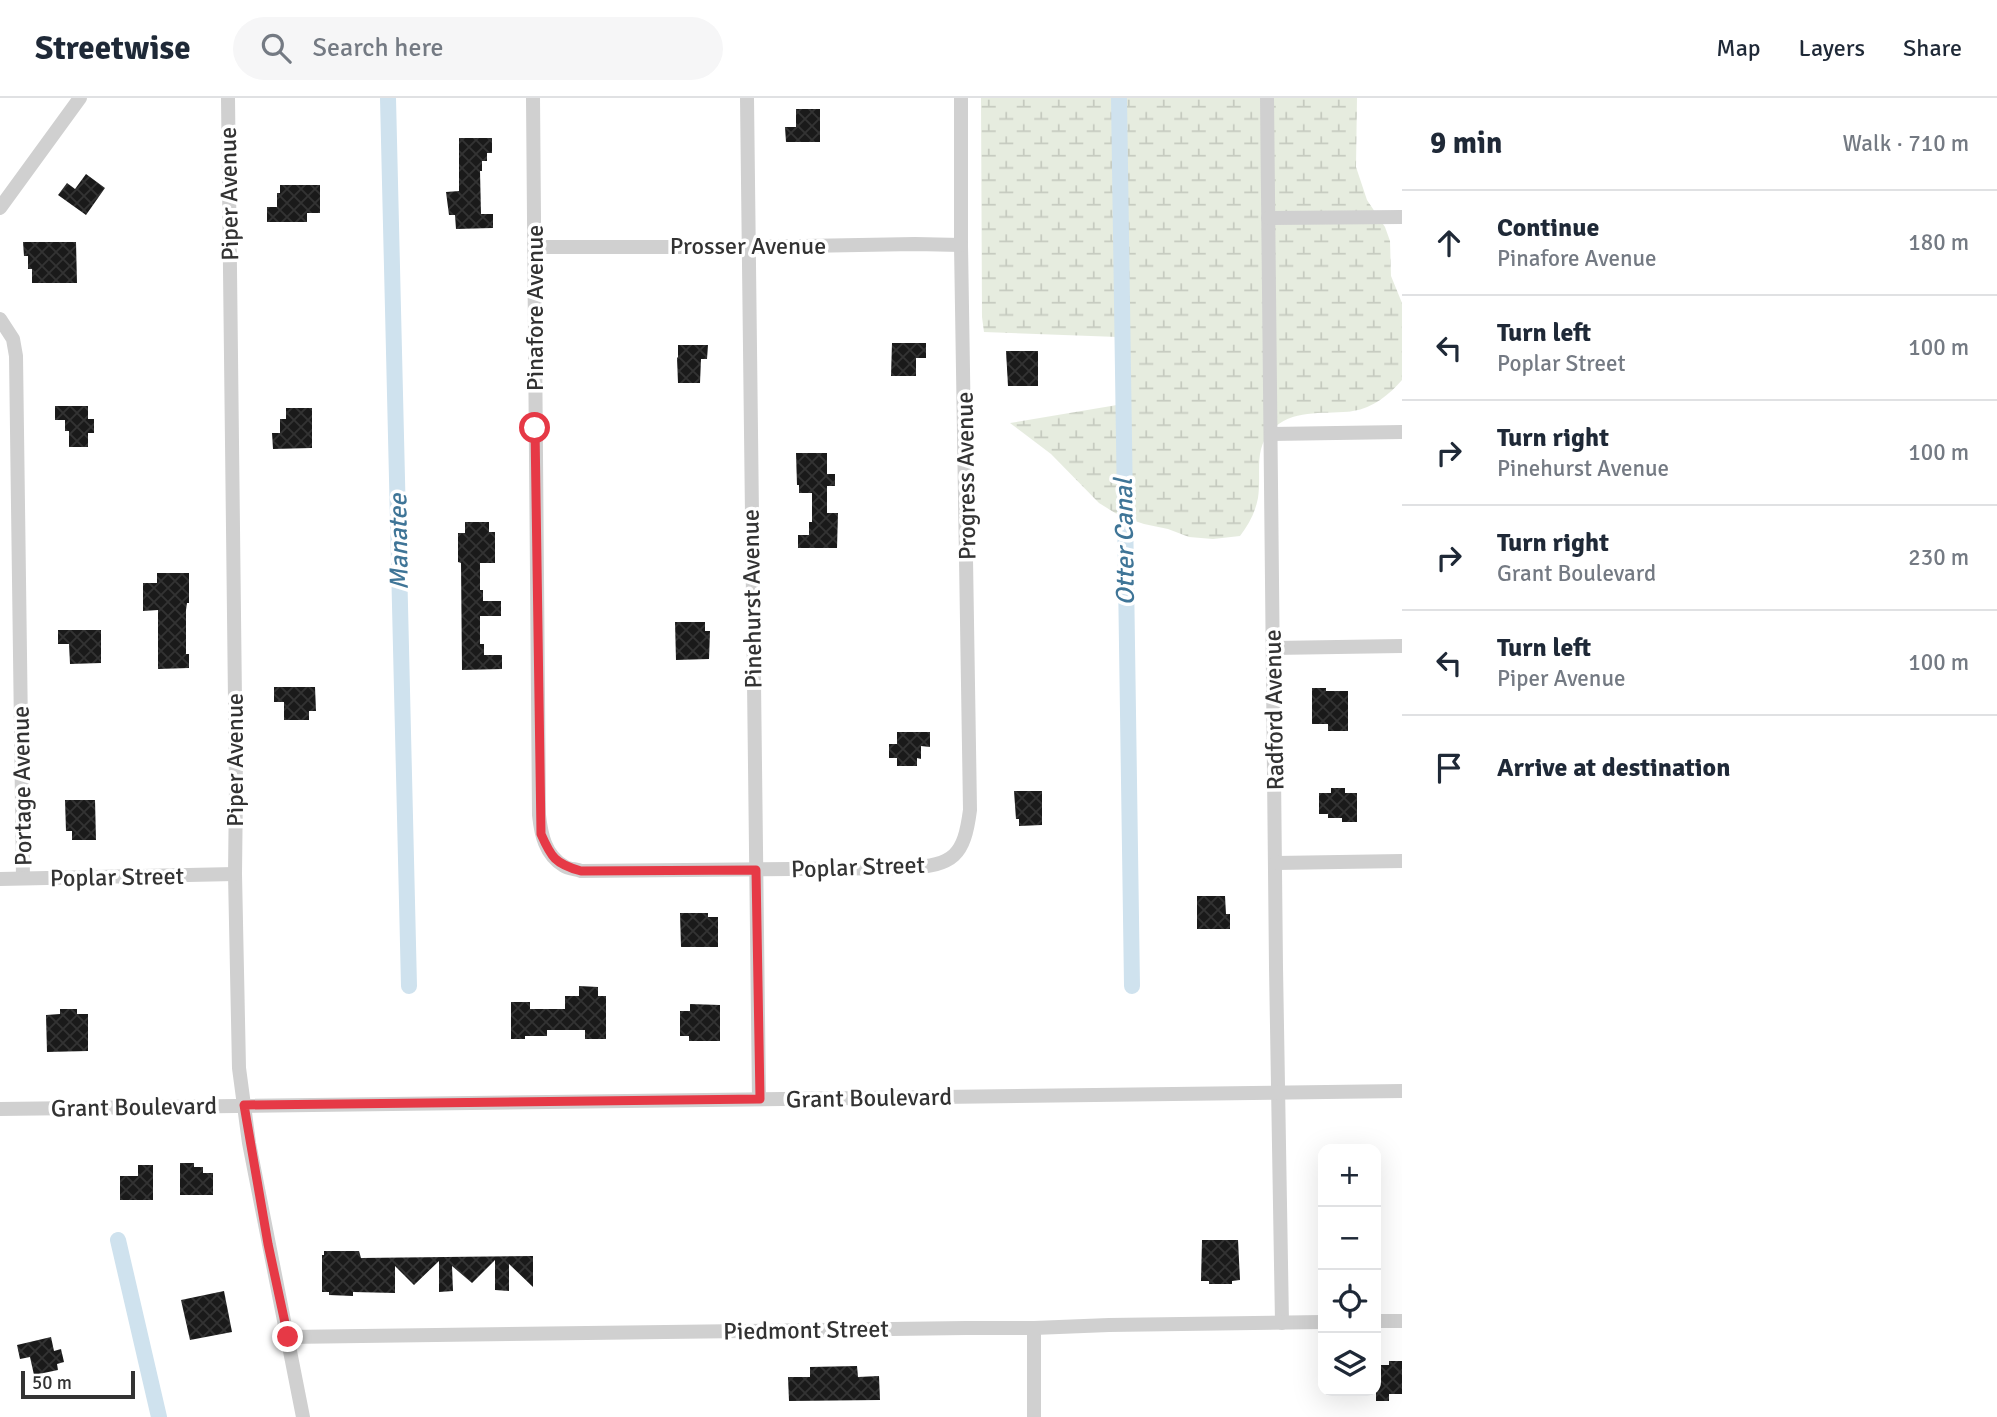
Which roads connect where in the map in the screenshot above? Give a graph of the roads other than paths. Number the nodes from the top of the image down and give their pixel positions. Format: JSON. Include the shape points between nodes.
{"nodes":[{"id":1,"x":80,"y":98,"type":"edge"},
{"id":2,"x":228,"y":98,"type":"edge"},
{"id":3,"x":533,"y":98,"type":"edge"},
{"id":4,"x":747,"y":98,"type":"edge"},
{"id":5,"x":961,"y":98,"type":"edge"},
{"id":6,"x":1267,"y":98,"type":"edge"},
{"id":7,"x":0,"y":208,"type":"edge"},
{"id":8,"x":1402,"y":217,"type":"edge"},
{"id":9,"x":1268,"y":218,"type":"junction"},
{"id":10,"x":961,"y":245,"type":"junction"},
{"id":11,"x":535,"y":247,"type":"junction"},
{"id":12,"x":747,"y":247,"type":"junction"},
{"id":13,"x":0,"y":319,"type":"edge"},
{"id":14,"x":1402,"y":432,"type":"edge"},
{"id":15,"x":1271,"y":434,"type":"junction"},
{"id":16,"x":1402,"y":646,"type":"edge"},
{"id":17,"x":1273,"y":648,"type":"junction"},
{"id":18,"x":959,"y":851,"type":"joint"},
{"id":19,"x":548,"y":852,"type":"joint"},
{"id":20,"x":1402,"y":861,"type":"edge"},
{"id":21,"x":1276,"y":863,"type":"junction"},
{"id":22,"x":756,"y":870,"type":"junction"},
{"id":23,"x":235,"y":874,"type":"junction"},
{"id":24,"x":23,"y":878,"type":"junction"},
{"id":25,"x":0,"y":879,"type":"edge"},
{"id":26,"x":1402,"y":1091,"type":"edge"},
{"id":27,"x":1278,"y":1093,"type":"junction"},
{"id":28,"x":760,"y":1099,"type":"junction"},
{"id":29,"x":244,"y":1105,"type":"junction"},
{"id":30,"x":0,"y":1109,"type":"edge"},
{"id":31,"x":1381,"y":1321,"type":"edge"},
{"id":32,"x":1402,"y":1321,"type":"edge"},
{"id":33,"x":1318,"y":1322,"type":"edge"},
{"id":34,"x":1282,"y":1323,"type":"junction"},
{"id":35,"x":1034,"y":1328,"type":"junction"},
{"id":36,"x":288,"y":1337,"type":"junction"},
{"id":37,"x":303,"y":1417,"type":"edge"},
{"id":38,"x":1034,"y":1417,"type":"edge"}],
"edges":[{"from":1,"to":7,"type":"street"},
{"from":2,"to":23,"type":"street","name":"Piper Avenue"},
{"from":3,"to":11,"type":"street","name":"Pinafore Avenue"},
{"from":4,"to":12,"type":"street","name":"Pinehurst Avenue"},
{"from":5,"to":10,"type":"street","name":"Progress Avenue"},
{"from":6,"to":9,"type":"street","name":"Radford Avenue"},
{"from":8,"to":9,"type":"street"},
{"from":9,"to":15,"type":"street","name":"Radford Avenue"},
{"from":10,"to":12,"type":"street","name":"Prosser Avenue"},
{"from":10,"to":18,"type":"street","name":"Progress Avenue","via":[[970,810],[967,835]]},
{"from":11,"to":12,"type":"street","name":"Prosser Avenue"},
{"from":11,"to":19,"type":"street","name":"Pinafore Avenue","via":[[539,815]]},
{"from":12,"to":22,"type":"street","name":"Pinehurst Avenue"},
{"from":13,"to":24,"type":"street","name":"Portage Avenue","via":[[13,339],[16,356]]},
{"from":14,"to":15,"type":"street"},
{"from":15,"to":17,"type":"street","name":"Radford Avenue"},
{"from":16,"to":17,"type":"street"},
{"from":17,"to":21,"type":"street","name":"Radford Avenue"},
{"from":18,"to":22,"type":"street","name":"Poplar Street","via":[[943,863],[925,867]]},
{"from":19,"to":22,"type":"street","name":"Poplar Street","via":[[564,866],[581,871]]},
{"from":20,"to":21,"type":"street"},
{"from":21,"to":27,"type":"street","name":"Radford Avenue"},
{"from":22,"to":28,"type":"street","name":"Pinehurst Avenue"},
{"from":23,"to":24,"type":"street","name":"Poplar Street"},
{"from":23,"to":29,"type":"street","name":"Piper Avenue","via":[[239,1068]]},
{"from":24,"to":25,"type":"street","name":"Poplar Street"},
{"from":26,"to":27,"type":"street","name":"Grant Boulevard"},
{"from":27,"to":28,"type":"street","name":"Grant Boulevard"},
{"from":27,"to":34,"type":"street","name":"Radford Avenue"},
{"from":28,"to":29,"type":"street","name":"Grant Boulevard"},
{"from":29,"to":30,"type":"street","name":"Grant Boulevard"},
{"from":29,"to":36,"type":"street","name":"Piper Avenue"},
{"from":31,"to":32,"type":"street"},
{"from":33,"to":34,"type":"street","name":"Piedmont Street"},
{"from":34,"to":35,"type":"street","name":"Piedmont Street"},
{"from":35,"to":36,"type":"street","name":"Piedmont Street"},
{"from":35,"to":38,"type":"street"},
{"from":36,"to":37,"type":"street","name":"Piper Avenue"}]}
